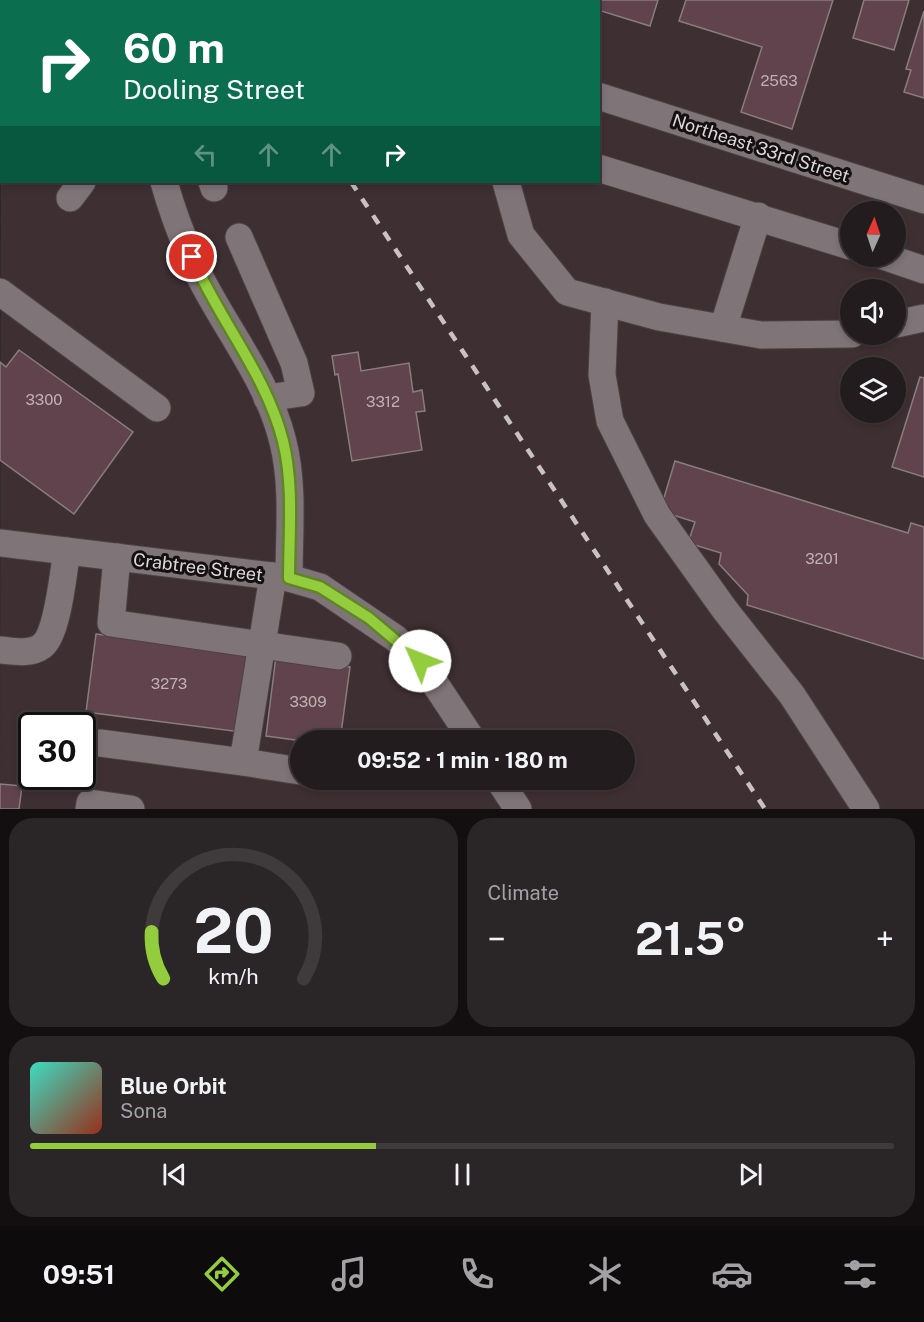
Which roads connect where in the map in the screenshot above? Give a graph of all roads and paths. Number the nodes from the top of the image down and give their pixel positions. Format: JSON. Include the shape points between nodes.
{"nodes":[{"id":1,"x":600,"y":97,"type":"edge"},
{"id":2,"x":600,"y":169,"type":"edge"},
{"id":3,"x":164,"y":183,"type":"edge"},
{"id":4,"x":506,"y":183,"type":"edge"},
{"id":5,"x":924,"y":200,"type":"edge"},
{"id":6,"x":758,"y":216,"type":"junction"},
{"id":7,"x":239,"y":237,"type":"dead end"},
{"id":8,"x":840,"y":243,"type":"edge"},
{"id":9,"x":906,"y":264,"type":"edge"},
{"id":10,"x":924,"y":270,"type":"edge"},
{"id":11,"x":0,"y":292,"type":"edge"},
{"id":12,"x":604,"y":302,"type":"junction"},
{"id":13,"x":924,"y":318,"type":"edge"},
{"id":14,"x":906,"y":322,"type":"edge"},
{"id":15,"x":723,"y":328,"type":"junction"},
{"id":16,"x":840,"y":334,"type":"edge"},
{"id":17,"x":267,"y":398,"type":"junction"},
{"id":18,"x":157,"y":408,"type":"dead end"},
{"id":19,"x":0,"y":543,"type":"edge"},
{"id":20,"x":67,"y":551,"type":"junction"},
{"id":21,"x":117,"y":557,"type":"junction"},
{"id":22,"x":281,"y":577,"type":"junction"},
{"id":23,"x":262,"y":645,"type":"junction"},
{"id":24,"x":0,"y":650,"type":"edge"},
{"id":25,"x":338,"y":656,"type":"dead end"},
{"id":26,"x":466,"y":730,"type":"edge"},
{"id":27,"x":100,"y":743,"type":"dead end"},
{"id":28,"x":243,"y":762,"type":"junction"},
{"id":29,"x":290,"y":769,"type":"edge"},
{"id":30,"x":506,"y":790,"type":"edge"},
{"id":31,"x":89,"y":809,"type":"edge"},
{"id":32,"x":131,"y":809,"type":"edge"},
{"id":33,"x":518,"y":809,"type":"edge"},
{"id":34,"x":866,"y":809,"type":"edge"}],
"edges":[{"from":1,"to":5,"type":"street","name":"Northeast 33rd Street"},
{"from":2,"to":6,"type":"street"},
{"from":3,"to":17,"type":"street","via":[[200,276]]},
{"from":4,"to":12,"type":"street","via":[[521,235],[567,292]]},
{"from":6,"to":8,"type":"street"},
{"from":6,"to":15,"type":"street"},
{"from":7,"to":17,"type":"street","via":[[294,363],[301,393]]},
{"from":9,"to":10,"type":"street"},
{"from":11,"to":18,"type":"street"},
{"from":12,"to":15,"type":"street"},
{"from":12,"to":34,"type":"street","via":[[602,375],[610,421],[657,515],[792,695]]},
{"from":13,"to":14,"type":"street"},
{"from":15,"to":16,"type":"street","via":[[760,335]]},
{"from":17,"to":22,"type":"street","via":[[283,441],[288,472]]},
{"from":19,"to":20,"type":"street","name":"Crabtree Street"},
{"from":20,"to":21,"type":"street","name":"Crabtree Street"},
{"from":20,"to":24,"type":"street","via":[[52,633],[42,646],[26,652]]},
{"from":21,"to":22,"type":"street","name":"Crabtree Street"},
{"from":21,"to":23,"type":"street","via":[[111,623]]},
{"from":22,"to":23,"type":"street"},
{"from":22,"to":26,"type":"street","name":"Crabtree Street","via":[[320,587],[395,638],[420,661]]},
{"from":23,"to":25,"type":"street"},
{"from":23,"to":28,"type":"street"},
{"from":27,"to":28,"type":"street"},
{"from":28,"to":29,"type":"street"},
{"from":30,"to":33,"type":"street"},
{"from":31,"to":32,"type":"street","via":[[90,803]]}]}
